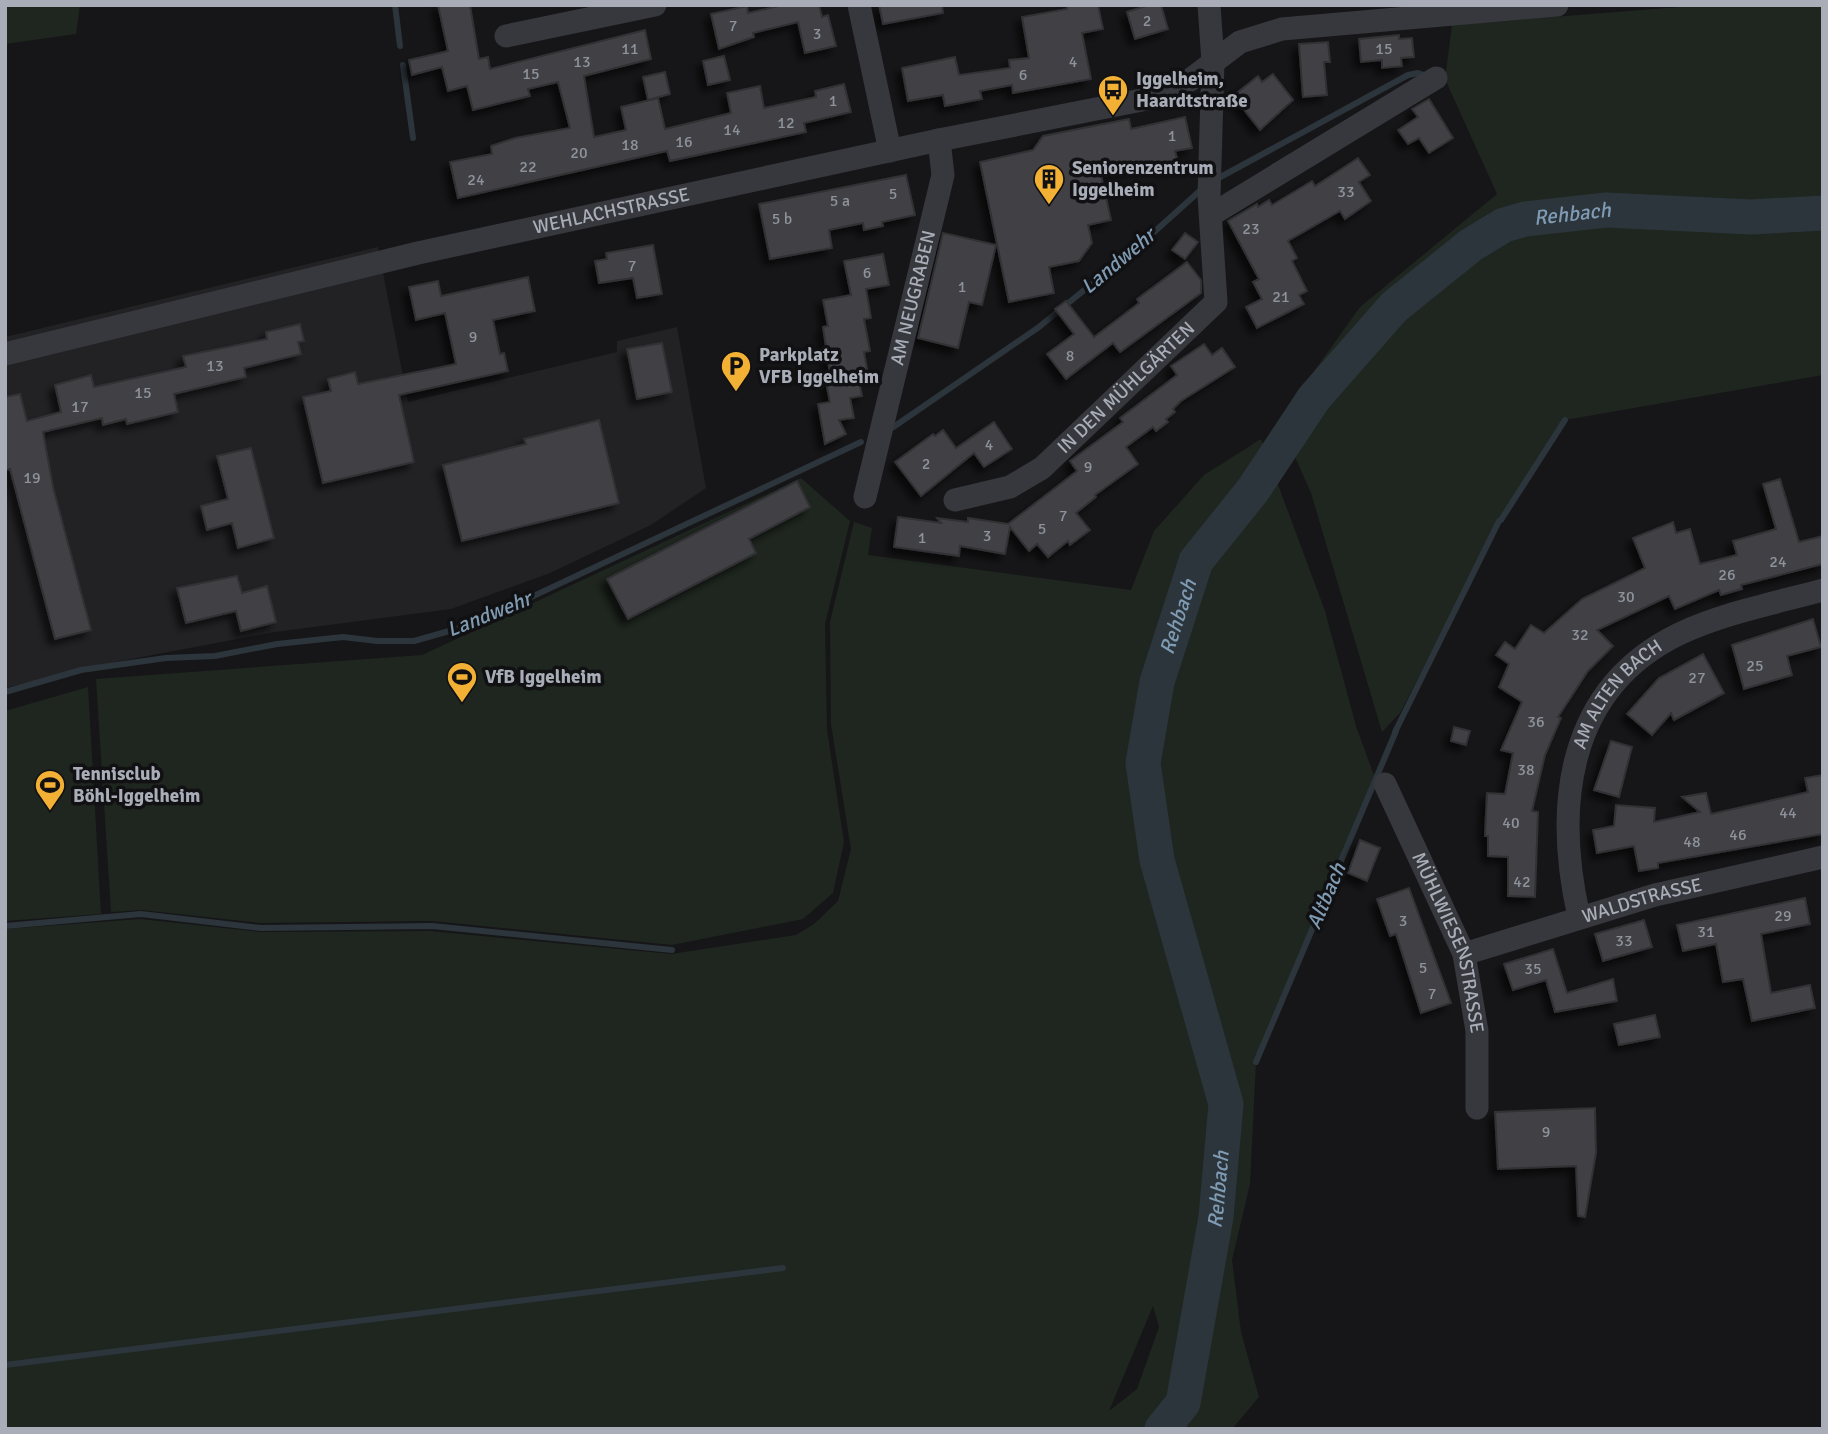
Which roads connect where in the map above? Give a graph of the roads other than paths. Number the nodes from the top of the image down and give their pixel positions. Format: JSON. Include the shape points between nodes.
{"nodes":[{"id":1,"x":655,"y":5,"type":"edge"},
{"id":2,"x":859,"y":5,"type":"edge"},
{"id":3,"x":1209,"y":5,"type":"edge"},
{"id":4,"x":1557,"y":5,"type":"edge"},
{"id":5,"x":1441,"y":10,"type":"edge"},
{"id":6,"x":506,"y":36,"type":"dead end"},
{"id":7,"x":1213,"y":62,"type":"junction"},
{"id":8,"x":1436,"y":78,"type":"dead end"},
{"id":9,"x":939,"y":140,"type":"junction"},
{"id":10,"x":890,"y":151,"type":"junction"},
{"id":11,"x":1210,"y":196,"type":"junction"},
{"id":12,"x":5,"y":354,"type":"edge"},
{"id":13,"x":865,"y":498,"type":"dead end"},
{"id":14,"x":955,"y":500,"type":"dead end"},
{"id":15,"x":1823,"y":590,"type":"edge"},
{"id":16,"x":1385,"y":784,"type":"dead end"},
{"id":17,"x":1823,"y":857,"type":"edge"},
{"id":18,"x":1578,"y":917,"type":"junction"},
{"id":19,"x":1464,"y":954,"type":"junction"},
{"id":20,"x":1477,"y":1108,"type":"dead end"}],
"edges":[{"from":1,"to":6,"type":"street"},
{"from":2,"to":10,"type":"street"},
{"from":3,"to":7,"type":"street","name":"IN DEN MÜHLGÄRTEN"},
{"from":4,"to":5,"type":"street","name":"WEHLACHSTRASSE"},
{"from":5,"to":7,"type":"street","name":"WEHLACHSTRASSE","via":[[1283,29],[1240,42]]},
{"from":7,"to":9,"type":"street","name":"WEHLACHSTRASSE","via":[[1174,90],[1152,98]]},
{"from":7,"to":11,"type":"street","name":"IN DEN MÜHLGÄRTEN"},
{"from":8,"to":11,"type":"street"},
{"from":9,"to":10,"type":"street","name":"WEHLACHSTRASSE"},
{"from":9,"to":13,"type":"street","name":"AM NEUGRABEN","via":[[943,175]]},
{"from":10,"to":12,"type":"street","name":"WEHLACHSTRASSE","via":[[418,253]]},
{"from":11,"to":14,"type":"street","name":"IN DEN MÜHLGÄRTEN","via":[[1216,302],[1042,468],[1010,487]]},
{"from":15,"to":18,"type":"street","name":"AM ALTEN BACH","via":[[1678,635],[1653,649],[1609,689],[1583,735],[1571,782],[1567,831]]},
{"from":16,"to":19,"type":"street","name":"MÜHLWIESENSTRASSE"},
{"from":17,"to":18,"type":"street","name":"WALDSTRASSE"},
{"from":18,"to":19,"type":"street","name":"WALDSTRASSE"},
{"from":19,"to":20,"type":"street","name":"MÜHLWIESENSTRASSE","via":[[1477,1031]]}]}
